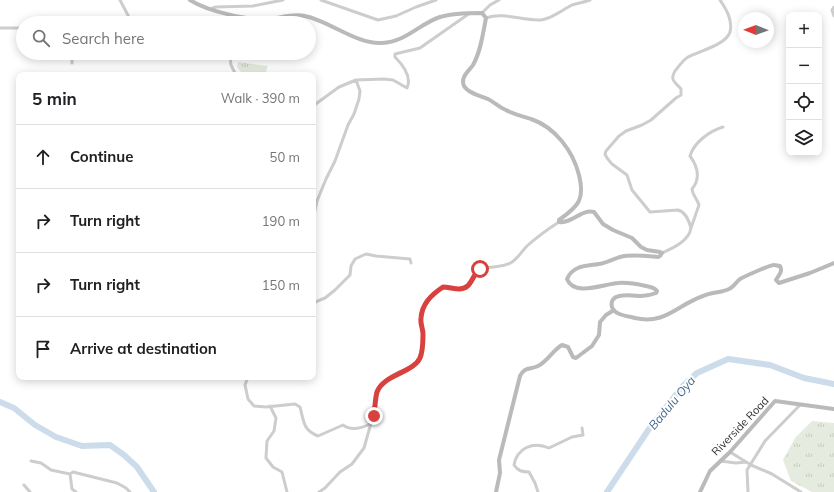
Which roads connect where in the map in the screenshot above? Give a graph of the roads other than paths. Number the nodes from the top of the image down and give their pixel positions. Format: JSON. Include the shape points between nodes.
{"nodes":[{"id":1,"x":120,"y":0,"type":"edge"},
{"id":2,"x":190,"y":0,"type":"edge"},
{"id":3,"x":283,"y":0,"type":"edge"},
{"id":4,"x":321,"y":0,"type":"edge"},
{"id":5,"x":436,"y":0,"type":"edge"},
{"id":6,"x":499,"y":0,"type":"edge"},
{"id":7,"x":590,"y":0,"type":"edge"},
{"id":8,"x":720,"y":0,"type":"edge"},
{"id":9,"x":834,"y":7,"type":"edge"},
{"id":10,"x":209,"y":9,"type":"junction"},
{"id":11,"x":470,"y":13,"type":"junction"},
{"id":12,"x":482,"y":13,"type":"junction"},
{"id":13,"x":128,"y":16,"type":"edge"},
{"id":14,"x":240,"y":16,"type":"edge"},
{"id":15,"x":290,"y":16,"type":"edge"},
{"id":16,"x":305,"y":16,"type":"edge"},
{"id":17,"x":834,"y":16,"type":"edge"},
{"id":18,"x":486,"y":18,"type":"junction"},
{"id":19,"x":316,"y":21,"type":"edge"},
{"id":20,"x":0,"y":28,"type":"edge"},
{"id":21,"x":16,"y":28,"type":"edge"},
{"id":22,"x":230,"y":60,"type":"edge"},
{"id":23,"x":234,"y":72,"type":"edge"},
{"id":24,"x":356,"y":80,"type":"junction"},
{"id":25,"x":316,"y":104,"type":"edge"},
{"id":26,"x":723,"y":127,"type":"dead end"},
{"id":27,"x":316,"y":206,"type":"edge"},
{"id":28,"x":559,"y":222,"type":"junction"},
{"id":29,"x":691,"y":228,"type":"junction"},
{"id":30,"x":662,"y":253,"type":"junction"},
{"id":31,"x":834,"y":262,"type":"edge"},
{"id":32,"x":411,"y":263,"type":"dead end"},
{"id":33,"x":316,"y":302,"type":"edge"},
{"id":34,"x":614,"y":310,"type":"junction"},
{"id":35,"x":247,"y":380,"type":"edge"},
{"id":36,"x":800,"y":405,"type":"junction"},
{"id":37,"x":270,"y":406,"type":"junction"},
{"id":38,"x":834,"y":409,"type":"edge"},
{"id":39,"x":370,"y":424,"type":"junction"},
{"id":40,"x":582,"y":428,"type":"dead end"},
{"id":41,"x":730,"y":452,"type":"junction"},
{"id":42,"x":31,"y":461,"type":"dead end"},
{"id":43,"x":719,"y":461,"type":"junction"},
{"id":44,"x":746,"y":462,"type":"junction"},
{"id":45,"x":751,"y":465,"type":"junction"},
{"id":46,"x":70,"y":474,"type":"junction"},
{"id":47,"x":24,"y":486,"type":"dead end"},
{"id":48,"x":30,"y":492,"type":"edge"},
{"id":49,"x":76,"y":492,"type":"edge"},
{"id":50,"x":130,"y":492,"type":"edge"},
{"id":51,"x":287,"y":492,"type":"edge"},
{"id":52,"x":319,"y":492,"type":"edge"},
{"id":53,"x":496,"y":492,"type":"edge"},
{"id":54,"x":538,"y":492,"type":"edge"},
{"id":55,"x":700,"y":492,"type":"edge"},
{"id":56,"x":748,"y":492,"type":"edge"},
{"id":57,"x":801,"y":492,"type":"edge"}],
"edges":[{"from":1,"to":13,"type":"street"},
{"from":2,"to":10,"type":"street"},
{"from":3,"to":10,"type":"street","via":[[253,6]]},
{"from":4,"to":5,"type":"street","via":[[378,20],[396,16]]},
{"from":6,"to":12,"type":"street"},
{"from":7,"to":18,"type":"street","via":[[539,20],[509,16]]},
{"from":8,"to":29,"type":"street","via":[[730,19],[730,32],[725,39],[687,58],[673,74],[673,79],[681,88],[681,95],[651,120],[619,136],[606,150],[607,158],[626,176],[632,190],[650,212],[682,211]]},
{"from":9,"to":17,"type":"street"},
{"from":10,"to":14,"type":"street"},
{"from":11,"to":12,"type":"street"},
{"from":11,"to":19,"type":"street","via":[[441,17],[408,36],[382,43],[361,39]]},
{"from":11,"to":24,"type":"street","via":[[420,48],[395,54],[408,76],[407,88],[393,80]]},
{"from":12,"to":18,"type":"street"},
{"from":15,"to":16,"type":"street"},
{"from":18,"to":28,"type":"street","via":[[476,57],[463,78],[464,85],[469,91],[504,110],[533,119],[547,128],[568,149],[578,170],[582,193],[573,210]]},
{"from":20,"to":21,"type":"street"},
{"from":22,"to":23,"type":"street"},
{"from":24,"to":25,"type":"street","via":[[339,87]]},
{"from":24,"to":27,"type":"street","via":[[360,91],[359,99]]},
{"from":26,"to":29,"type":"street","via":[[708,134],[691,152],[690,156],[697,165],[698,175],[696,185],[692,189],[693,196],[699,205]]},
{"from":28,"to":30,"type":"street","via":[[564,223],[585,212],[594,212],[603,224],[632,238],[641,247]]},
{"from":28,"to":39,"type":"street","via":[[527,246],[512,262],[480,269],[465,289],[443,287],[426,301],[421,318],[423,334],[420,358],[416,364],[394,376],[377,391],[374,416]]},
{"from":29,"to":30,"type":"street","via":[[677,246]]},
{"from":30,"to":34,"type":"street","via":[[658,257],[621,257],[573,270],[567,279],[573,287],[594,288],[618,283],[639,284],[657,291],[651,295],[616,297],[612,302]]},
{"from":31,"to":34,"type":"street","via":[[779,283],[776,280],[781,269],[780,266],[774,265],[741,278],[731,289],[698,297],[655,320],[639,319]]},
{"from":32,"to":33,"type":"street","via":[[410,259],[366,254],[355,259],[350,275],[335,290]]},
{"from":34,"to":53,"type":"street","via":[[600,322],[600,335],[592,346],[576,358],[568,347],[562,346],[537,367],[522,372],[499,460],[500,473]]},
{"from":35,"to":37,"type":"street","via":[[245,385],[248,399],[254,406]]},
{"from":36,"to":38,"type":"street","name":"Riverside Road"},
{"from":36,"to":41,"type":"street","name":"Riverside Road","via":[[775,401]]},
{"from":36,"to":45,"type":"street","via":[[765,441]]},
{"from":37,"to":39,"type":"street","via":[[295,404],[300,407],[305,426],[310,433],[318,436],[343,425],[348,428]]},
{"from":37,"to":51,"type":"street","via":[[276,418],[274,431],[266,441],[266,458],[282,472]]},
{"from":39,"to":52,"type":"street","via":[[364,448],[352,464]]},
{"from":40,"to":54,"type":"street","via":[[583,435],[572,437],[549,448],[532,445],[520,451],[514,465],[517,470],[529,472]]},
{"from":41,"to":43,"type":"street","name":"Riverside Road"},
{"from":41,"to":44,"type":"street"},
{"from":42,"to":46,"type":"street","via":[[41,462],[51,470]]},
{"from":43,"to":44,"type":"street"},
{"from":43,"to":55,"type":"street","name":"Riverside Road","via":[[710,471]]},
{"from":44,"to":45,"type":"street"},
{"from":45,"to":56,"type":"street","via":[[747,470]]},
{"from":45,"to":57,"type":"street","via":[[772,474]]},
{"from":46,"to":49,"type":"street","via":[[72,489]]},
{"from":46,"to":50,"type":"street","via":[[74,472],[117,483]]},
{"from":47,"to":48,"type":"street"}]}
